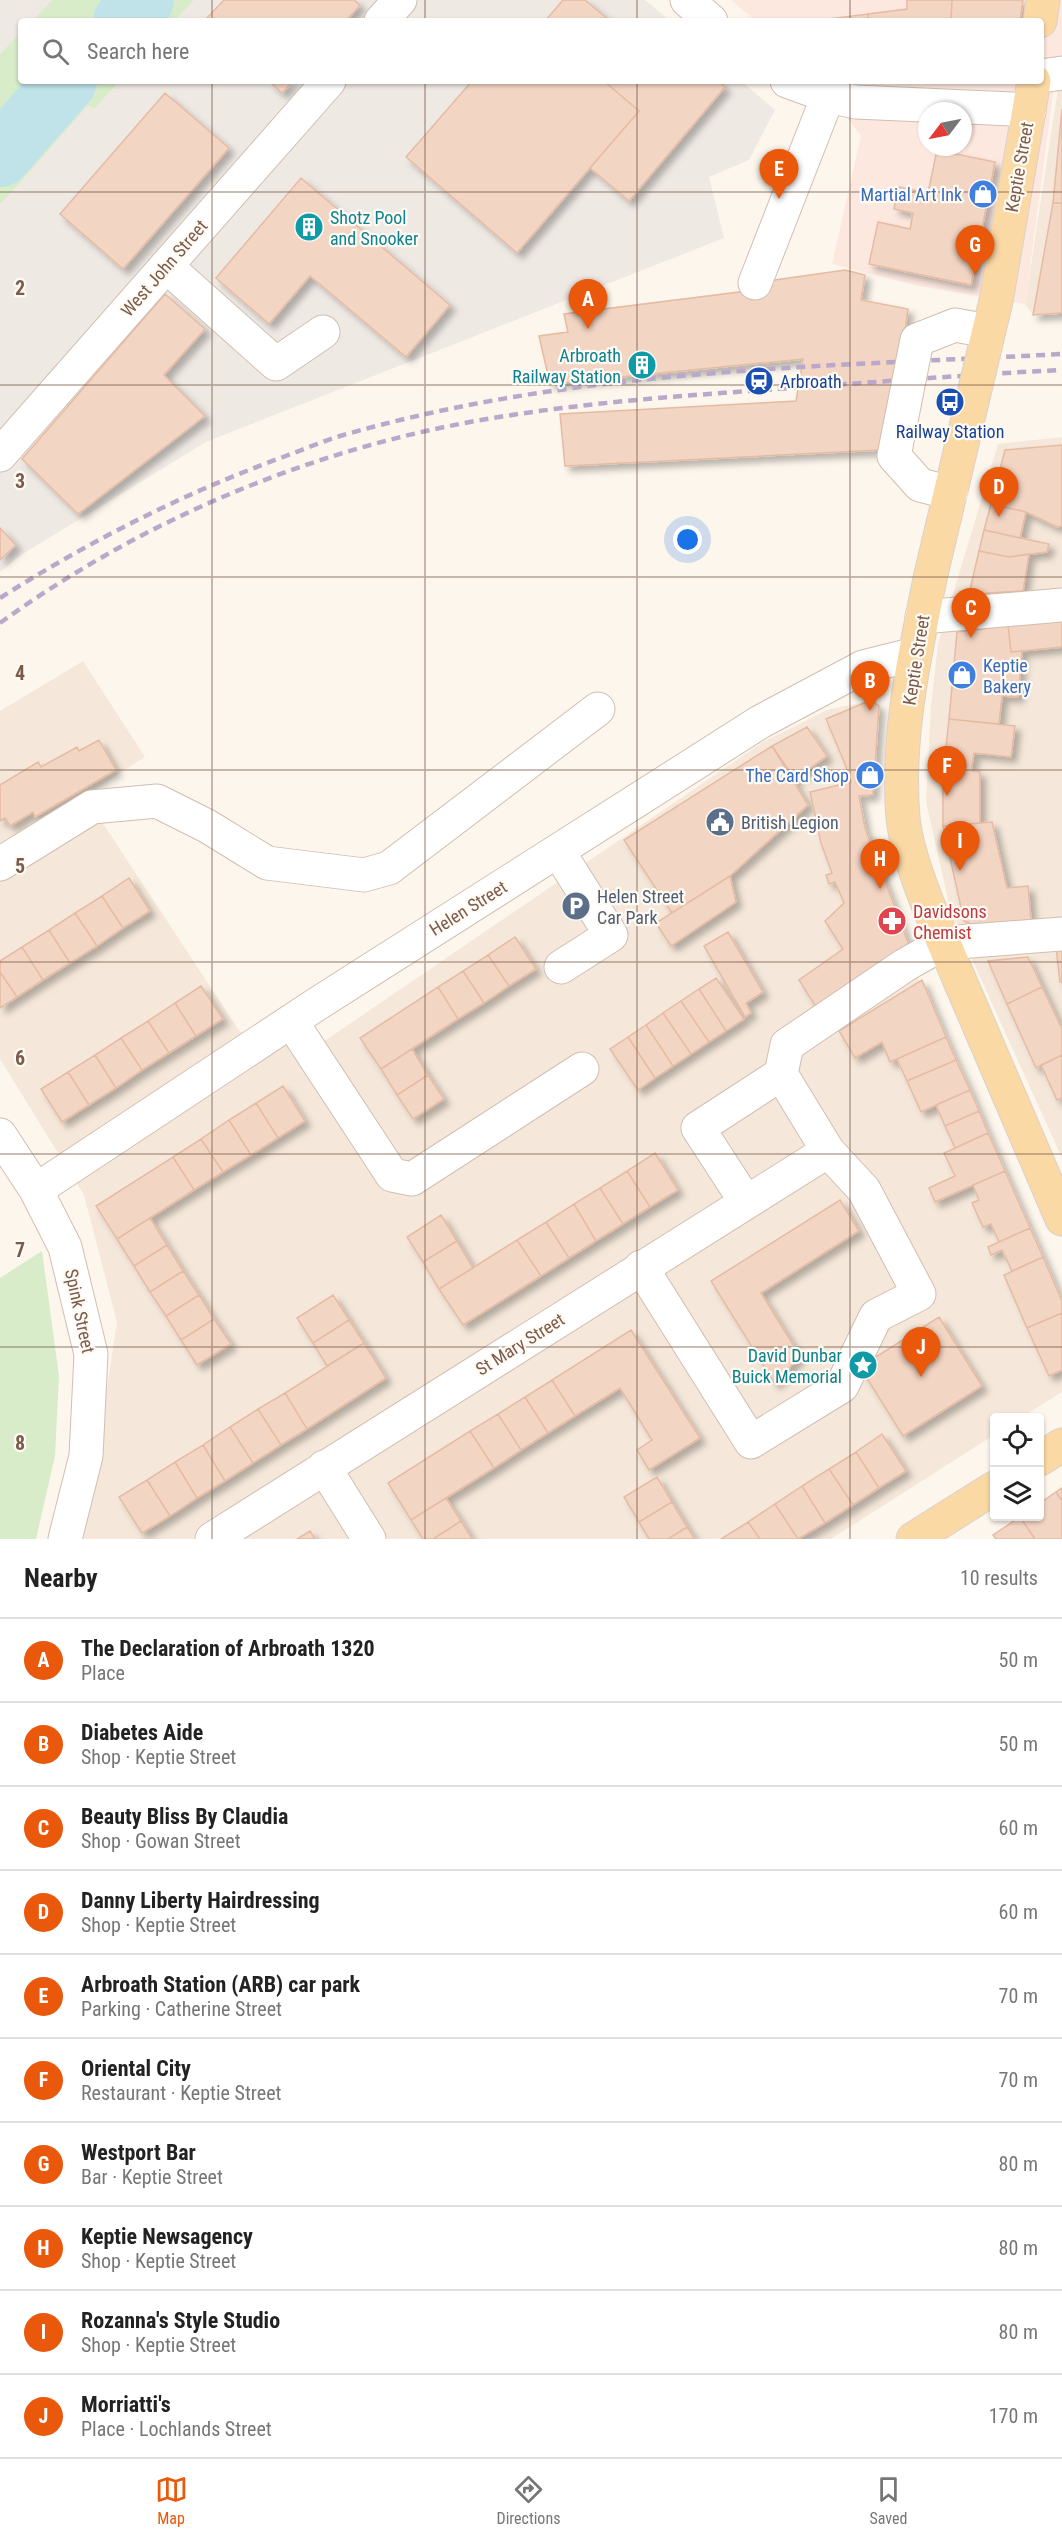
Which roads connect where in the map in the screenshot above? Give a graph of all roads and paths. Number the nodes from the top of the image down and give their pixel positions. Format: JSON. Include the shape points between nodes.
{"nodes":[{"id":1,"x":399,"y":0,"type":"edge"},
{"id":2,"x":687,"y":0,"type":"edge"},
{"id":3,"x":1043,"y":0,"type":"edge"},
{"id":4,"x":384,"y":18,"type":"edge"},
{"id":5,"x":708,"y":18,"type":"edge"},
{"id":6,"x":1040,"y":18,"type":"edge"},
{"id":7,"x":1062,"y":73,"type":"edge"},
{"id":8,"x":1044,"y":76,"type":"edge"},
{"id":9,"x":325,"y":84,"type":"edge"},
{"id":10,"x":795,"y":84,"type":"edge"},
{"id":11,"x":828,"y":96,"type":"junction"},
{"id":12,"x":1031,"y":97,"type":"edge"},
{"id":13,"x":166,"y":266,"type":"junction"},
{"id":14,"x":755,"y":284,"type":"dead end"},
{"id":15,"x":992,"y":316,"type":"junction"},
{"id":16,"x":323,"y":332,"type":"dead end"},
{"id":17,"x":0,"y":455,"type":"edge"},
{"id":18,"x":951,"y":493,"type":"junction"},
{"id":19,"x":1062,"y":605,"type":"edge"},
{"id":20,"x":922,"y":617,"type":"junction"},
{"id":21,"x":915,"y":654,"type":"junction"},
{"id":22,"x":598,"y":709,"type":"dead end"},
{"id":23,"x":558,"y":850,"type":"junction"},
{"id":24,"x":0,"y":864,"type":"edge"},
{"id":25,"x":1062,"y":934,"type":"edge"},
{"id":26,"x":944,"y":943,"type":"junction"},
{"id":27,"x":561,"y":967,"type":"dead end"},
{"id":28,"x":291,"y":1021,"type":"junction"},
{"id":29,"x":582,"y":1069,"type":"dead end"},
{"id":30,"x":781,"y":1074,"type":"junction"},
{"id":31,"x":0,"y":1135,"type":"edge"},
{"id":32,"x":828,"y":1151,"type":"junction"},
{"id":33,"x":36,"y":1190,"type":"junction"},
{"id":34,"x":746,"y":1202,"type":"junction"},
{"id":35,"x":1062,"y":1219,"type":"edge"},
{"id":36,"x":641,"y":1267,"type":"junction"},
{"id":37,"x":1062,"y":1445,"type":"edge"},
{"id":38,"x":1044,"y":1456,"type":"edge"},
{"id":39,"x":324,"y":1467,"type":"junction"},
{"id":40,"x":990,"y":1491,"type":"edge"},
{"id":41,"x":65,"y":1539,"type":"edge"},
{"id":42,"x":212,"y":1539,"type":"edge"},
{"id":43,"x":369,"y":1539,"type":"edge"},
{"id":44,"x":913,"y":1539,"type":"edge"}],
"edges":[{"from":1,"to":4,"type":"street"},
{"from":2,"to":5,"type":"street"},
{"from":3,"to":6,"type":"main road"},
{"from":7,"to":8,"type":"street"},
{"from":9,"to":13,"type":"street","name":"West John Street"},
{"from":10,"to":11,"type":"street"},
{"from":11,"to":12,"type":"street","via":[[856,102],[1012,109]]},
{"from":11,"to":14,"type":"street"},
{"from":12,"to":15,"type":"main road","name":"Keptie Street"},
{"from":13,"to":16,"type":"street","via":[[276,364]]},
{"from":13,"to":17,"type":"street","name":"West John Street"},
{"from":15,"to":18,"type":"main road","name":"Keptie Street","bridge":true},
{"from":15,"to":18,"type":"street","bridge":true,"via":[[917,340],[894,456],[920,485]]},
{"from":18,"to":20,"type":"main road","name":"Keptie Street","bridge":true},
{"from":19,"to":20,"type":"street"},
{"from":20,"to":21,"type":"main road","name":"Keptie Street"},
{"from":21,"to":23,"type":"street","name":"Helen Street","via":[[863,666],[760,722]]},
{"from":21,"to":26,"type":"main road","name":"Keptie Street","via":[[902,763],[903,819],[915,868]]},
{"from":22,"to":24,"type":"street","via":[[390,868],[364,875],[267,863],[157,801],[92,807]]},
{"from":23,"to":27,"type":"street","via":[[611,935]]},
{"from":23,"to":28,"type":"street","name":"Helen Street"},
{"from":25,"to":26,"type":"street"},
{"from":26,"to":30,"type":"street","via":[[787,1045]]},
{"from":26,"to":35,"type":"main road","name":"Keptie Street"},
{"from":28,"to":29,"type":"street","via":[[392,1175],[412,1179]]},
{"from":28,"to":33,"type":"street","name":"Helen Street"},
{"from":30,"to":32,"type":"street"},
{"from":30,"to":34,"type":"street","via":[[698,1128]]},
{"from":31,"to":33,"type":"street","name":"Spink Street"},
{"from":32,"to":34,"type":"street","name":"St Mary Street"},
{"from":32,"to":36,"type":"street","via":[[864,1190],[919,1294],[876,1316],[842,1386],[751,1442]]},
{"from":33,"to":41,"type":"street","name":"Spink Street","via":[[65,1247],[91,1354],[86,1456]]},
{"from":34,"to":36,"type":"street","name":"St Mary Street"},
{"from":36,"to":39,"type":"street","name":"St Mary Street"},
{"from":37,"to":38,"type":"main road"},
{"from":39,"to":42,"type":"street","name":"St Mary Street"},
{"from":39,"to":43,"type":"street"},
{"from":40,"to":44,"type":"main road"}]}
